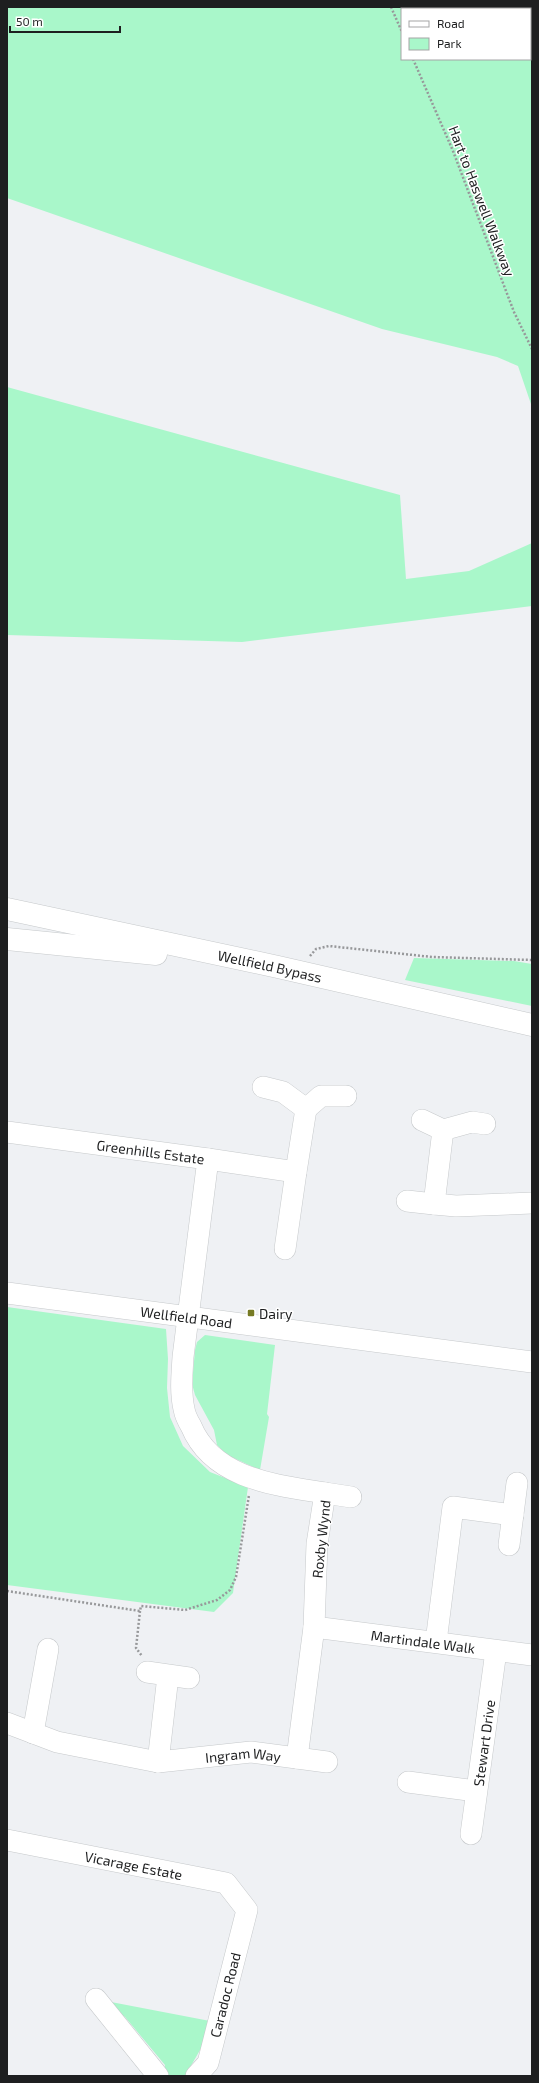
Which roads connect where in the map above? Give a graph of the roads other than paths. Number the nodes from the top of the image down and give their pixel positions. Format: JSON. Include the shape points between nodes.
{"nodes":[{"id":1,"x":7,"y":909,"type":"edge"},
{"id":2,"x":7,"y":939,"type":"edge"},
{"id":3,"x":278,"y":967,"type":"junction"},
{"id":4,"x":532,"y":1025,"type":"edge"},
{"id":5,"x":263,"y":1087,"type":"dead end"},
{"id":6,"x":346,"y":1096,"type":"dead end"},
{"id":7,"x":306,"y":1109,"type":"junction"},
{"id":8,"x":422,"y":1120,"type":"dead end"},
{"id":9,"x":486,"y":1124,"type":"dead end"},
{"id":10,"x":443,"y":1130,"type":"junction"},
{"id":11,"x":7,"y":1132,"type":"edge"},
{"id":12,"x":208,"y":1159,"type":"junction"},
{"id":13,"x":296,"y":1172,"type":"junction"},
{"id":14,"x":407,"y":1201,"type":"dead end"},
{"id":15,"x":532,"y":1203,"type":"edge"},
{"id":16,"x":434,"y":1204,"type":"junction"},
{"id":17,"x":285,"y":1248,"type":"dead end"},
{"id":18,"x":7,"y":1293,"type":"edge"},
{"id":19,"x":189,"y":1317,"type":"junction"},
{"id":20,"x":532,"y":1362,"type":"edge"},
{"id":21,"x":517,"y":1483,"type":"dead end"},
{"id":22,"x":325,"y":1493,"type":"junction"},
{"id":23,"x":351,"y":1497,"type":"dead end"},
{"id":24,"x":512,"y":1515,"type":"junction"},
{"id":25,"x":509,"y":1545,"type":"dead end"},
{"id":26,"x":314,"y":1627,"type":"junction"},
{"id":27,"x":436,"y":1642,"type":"junction"},
{"id":28,"x":48,"y":1649,"type":"dead end"},
{"id":29,"x":496,"y":1651,"type":"junction"},
{"id":30,"x":532,"y":1655,"type":"edge"},
{"id":31,"x":147,"y":1672,"type":"road end"},
{"id":32,"x":168,"y":1676,"type":"junction"},
{"id":33,"x":189,"y":1678,"type":"dead end"},
{"id":34,"x":7,"y":1723,"type":"edge"},
{"id":35,"x":33,"y":1733,"type":"junction"},
{"id":36,"x":296,"y":1758,"type":"junction"},
{"id":37,"x":158,"y":1762,"type":"junction"},
{"id":38,"x":327,"y":1762,"type":"dead end"},
{"id":39,"x":408,"y":1782,"type":"dead end"},
{"id":40,"x":476,"y":1791,"type":"junction"},
{"id":41,"x":470,"y":1834,"type":"dead end"},
{"id":42,"x":7,"y":1840,"type":"edge"},
{"id":43,"x":247,"y":1910,"type":"joint"},
{"id":44,"x":96,"y":1999,"type":"dead end"},
{"id":45,"x":158,"y":2076,"type":"edge"},
{"id":46,"x":196,"y":2076,"type":"edge"}],
"edges":[{"from":1,"to":3,"type":"main road","name":"Wellfield Bypass"},
{"from":2,"to":3,"type":"main road"},
{"from":3,"to":4,"type":"main road","name":"Wellfield Bypass"},
{"from":5,"to":7,"type":"street","via":[[283,1092]]},
{"from":6,"to":7,"type":"street","via":[[321,1096]]},
{"from":7,"to":13,"type":"street"},
{"from":8,"to":10,"type":"street"},
{"from":9,"to":10,"type":"street","via":[[477,1122]]},
{"from":10,"to":16,"type":"street"},
{"from":11,"to":12,"type":"street","name":"Greenhills Estate"},
{"from":12,"to":13,"type":"street"},
{"from":12,"to":19,"type":"street","name":"Greenhills Estate"},
{"from":13,"to":17,"type":"street"},
{"from":14,"to":16,"type":"street"},
{"from":15,"to":16,"type":"street","via":[[456,1206]]},
{"from":18,"to":19,"type":"street","name":"Wellfield Road"},
{"from":19,"to":20,"type":"street","name":"Wellfield Road"},
{"from":19,"to":22,"type":"street","name":"Roxby Wynd","via":[[182,1383],[184,1410],[197,1441],[223,1464],[241,1475]]},
{"from":21,"to":24,"type":"street"},
{"from":22,"to":23,"type":"street"},
{"from":22,"to":26,"type":"street","name":"Roxby Wynd","via":[[317,1544]]},
{"from":24,"to":25,"type":"street"},
{"from":24,"to":27,"type":"street","via":[[453,1507]]},
{"from":26,"to":27,"type":"street","name":"Martindale Walk"},
{"from":26,"to":36,"type":"street","name":"Roxby Wynd"},
{"from":27,"to":29,"type":"street","name":"Martindale Walk"},
{"from":28,"to":35,"type":"street"},
{"from":29,"to":30,"type":"street","name":"Martindale Walk"},
{"from":29,"to":40,"type":"street","name":"Stewart Drive"},
{"from":31,"to":32,"type":"street"},
{"from":32,"to":33,"type":"street"},
{"from":32,"to":37,"type":"street"},
{"from":34,"to":35,"type":"street","name":"Ingram Way"},
{"from":35,"to":37,"type":"street","name":"Ingram Way","via":[[57,1742]]},
{"from":36,"to":37,"type":"street","name":"Ingram Way","via":[[251,1752]]},
{"from":36,"to":38,"type":"street","name":"Ingram Way"},
{"from":39,"to":40,"type":"street"},
{"from":40,"to":41,"type":"street","name":"Stewart Drive"},
{"from":42,"to":43,"type":"street","name":"Vicarage Estate","via":[[226,1883]]},
{"from":43,"to":46,"type":"street","name":"Caradoc Road","via":[[208,2063]]},
{"from":44,"to":45,"type":"street"}]}
